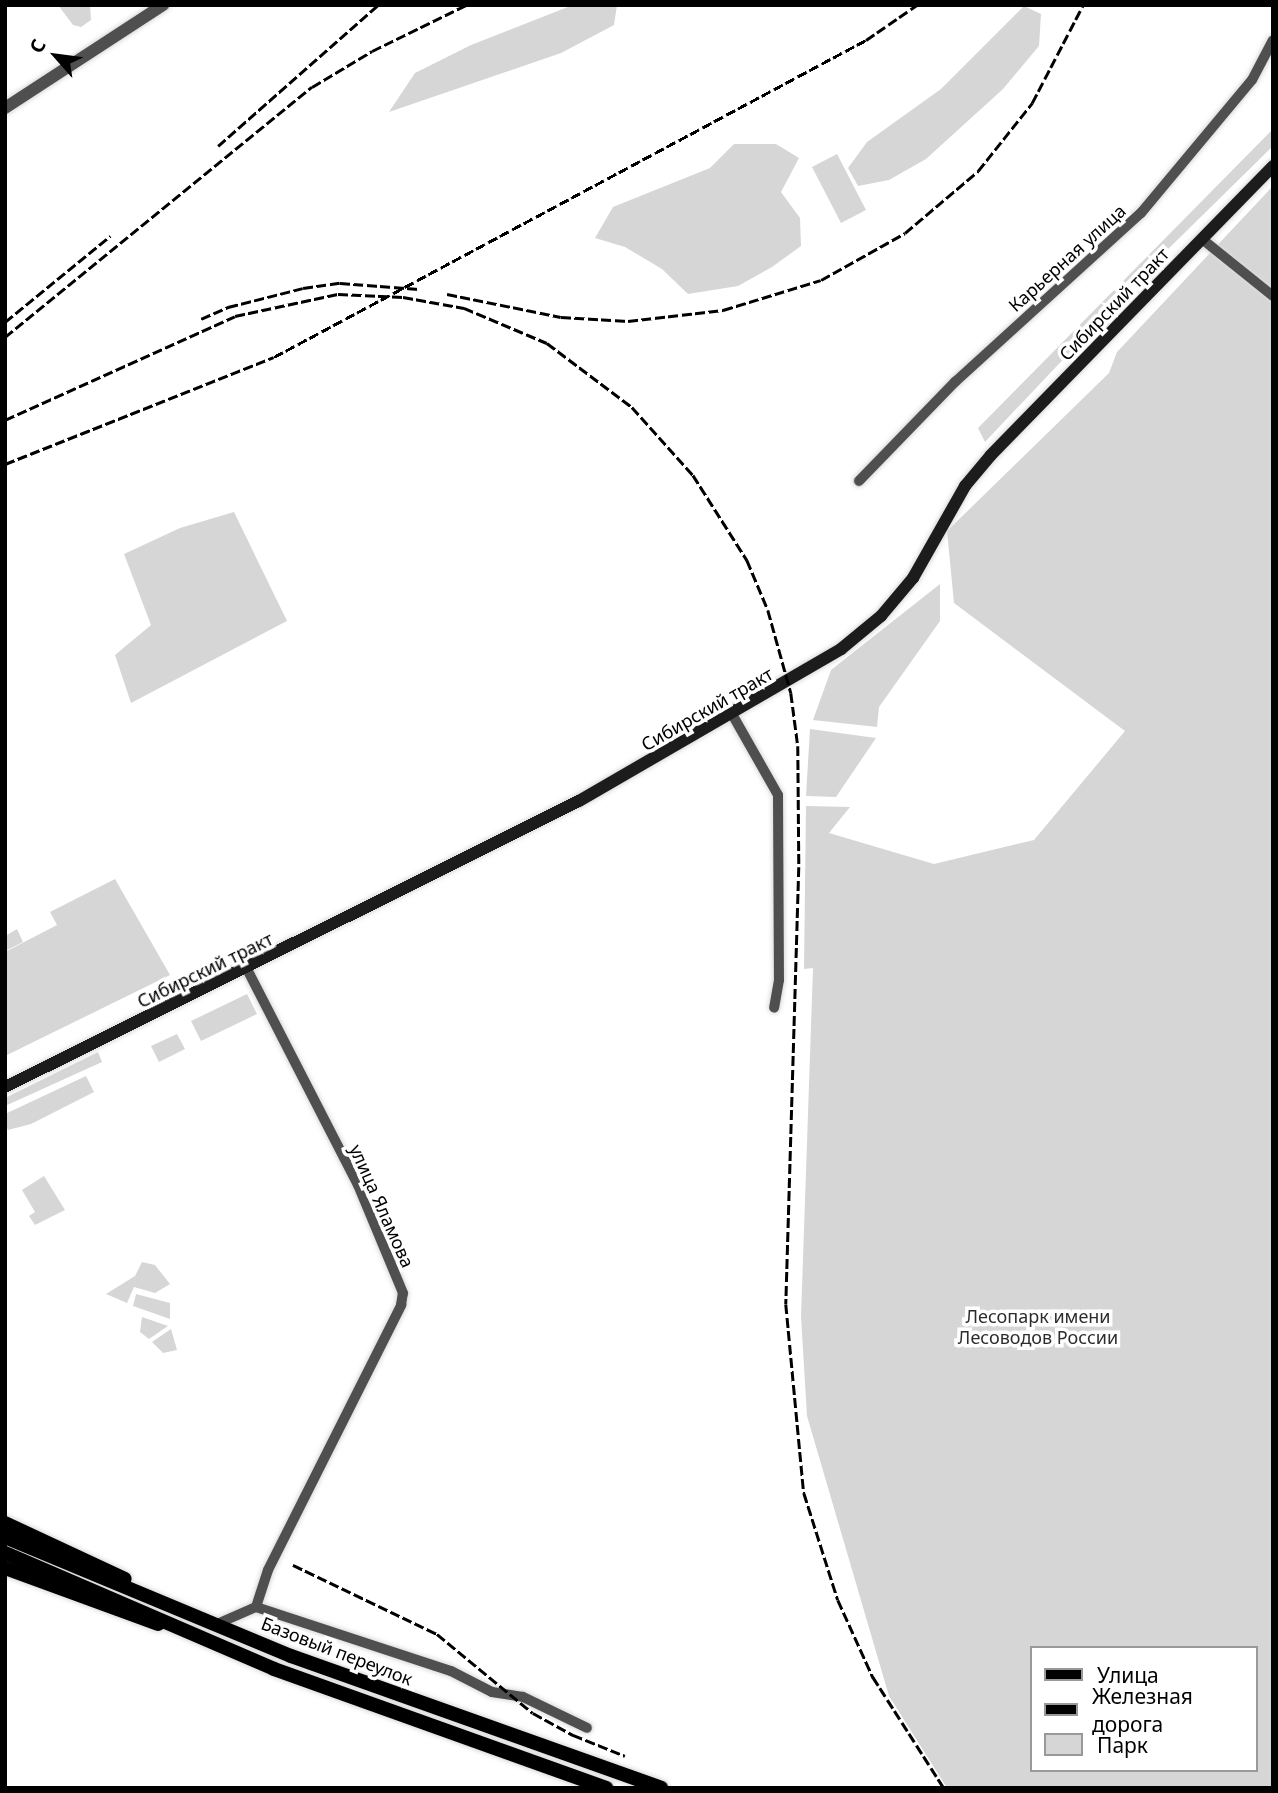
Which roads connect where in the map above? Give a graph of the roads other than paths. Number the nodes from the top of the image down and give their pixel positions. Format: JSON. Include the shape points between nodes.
{"nodes":[{"id":1,"x":163,"y":5,"type":"edge"},
{"id":2,"x":1273,"y":40,"type":"edge"},
{"id":3,"x":5,"y":108,"type":"edge"},
{"id":4,"x":1273,"y":166,"type":"edge"},
{"id":5,"x":1202,"y":239,"type":"junction"},
{"id":6,"x":1273,"y":296,"type":"edge"},
{"id":7,"x":859,"y":481,"type":"dead end"},
{"id":8,"x":732,"y":714,"type":"junction"},
{"id":9,"x":247,"y":969,"type":"junction"},
{"id":10,"x":774,"y":1008,"type":"dead end"},
{"id":11,"x":5,"y":1087,"type":"edge"},
{"id":12,"x":5,"y":1523,"type":"edge"},
{"id":13,"x":5,"y":1537,"type":"edge"},
{"id":14,"x":5,"y":1553,"type":"edge"},
{"id":15,"x":5,"y":1568,"type":"edge"},
{"id":16,"x":256,"y":1607,"type":"junction"},
{"id":17,"x":185,"y":1611,"type":"junction"},
{"id":18,"x":216,"y":1624,"type":"junction"},
{"id":19,"x":182,"y":1629,"type":"junction"},
{"id":20,"x":323,"y":1668,"type":"junction"},
{"id":21,"x":315,"y":1685,"type":"junction"},
{"id":22,"x":587,"y":1728,"type":"dead end"},
{"id":23,"x":606,"y":1788,"type":"edge"},
{"id":24,"x":661,"y":1788,"type":"edge"}],
"edges":[{"from":1,"to":3,"type":"street"},
{"from":2,"to":7,"type":"street","name":"Карьерная улица","via":[[1252,80],[1141,213],[955,382]]},
{"from":4,"to":5,"type":"main road","name":"Сибирский тракт"},
{"from":5,"to":6,"type":"street"},
{"from":5,"to":8,"type":"main road","name":"Сибирский тракт","via":[[978,470],[913,578],[881,615],[841,649]]},
{"from":8,"to":9,"type":"main road","name":"Сибирский тракт","via":[[579,801]]},
{"from":8,"to":10,"type":"street","via":[[778,795],[779,980]]},
{"from":9,"to":11,"type":"main road","name":"Сибирский тракт"},
{"from":9,"to":16,"type":"street","name":"улица Яламова","via":[[358,1185],[403,1293],[268,1570]]},
{"from":12,"to":17,"type":"main road"},
{"from":13,"to":17,"type":"main road","name":"Базовый переулок"},
{"from":14,"to":19,"type":"main road"},
{"from":15,"to":19,"type":"main road","via":[[143,1620]]},
{"from":16,"to":18,"type":"street"},
{"from":16,"to":22,"type":"street","via":[[451,1671],[492,1692],[523,1697]]},
{"from":17,"to":18,"type":"main road","name":"Базовый переулок"},
{"from":18,"to":20,"type":"main road","name":"Базовый переулок"},
{"from":19,"to":21,"type":"main road"},
{"from":20,"to":21,"type":"main road","via":[[323,1678]]},
{"from":20,"to":24,"type":"main road","name":"Базовый переулок"},
{"from":21,"to":23,"type":"main road"}]}
